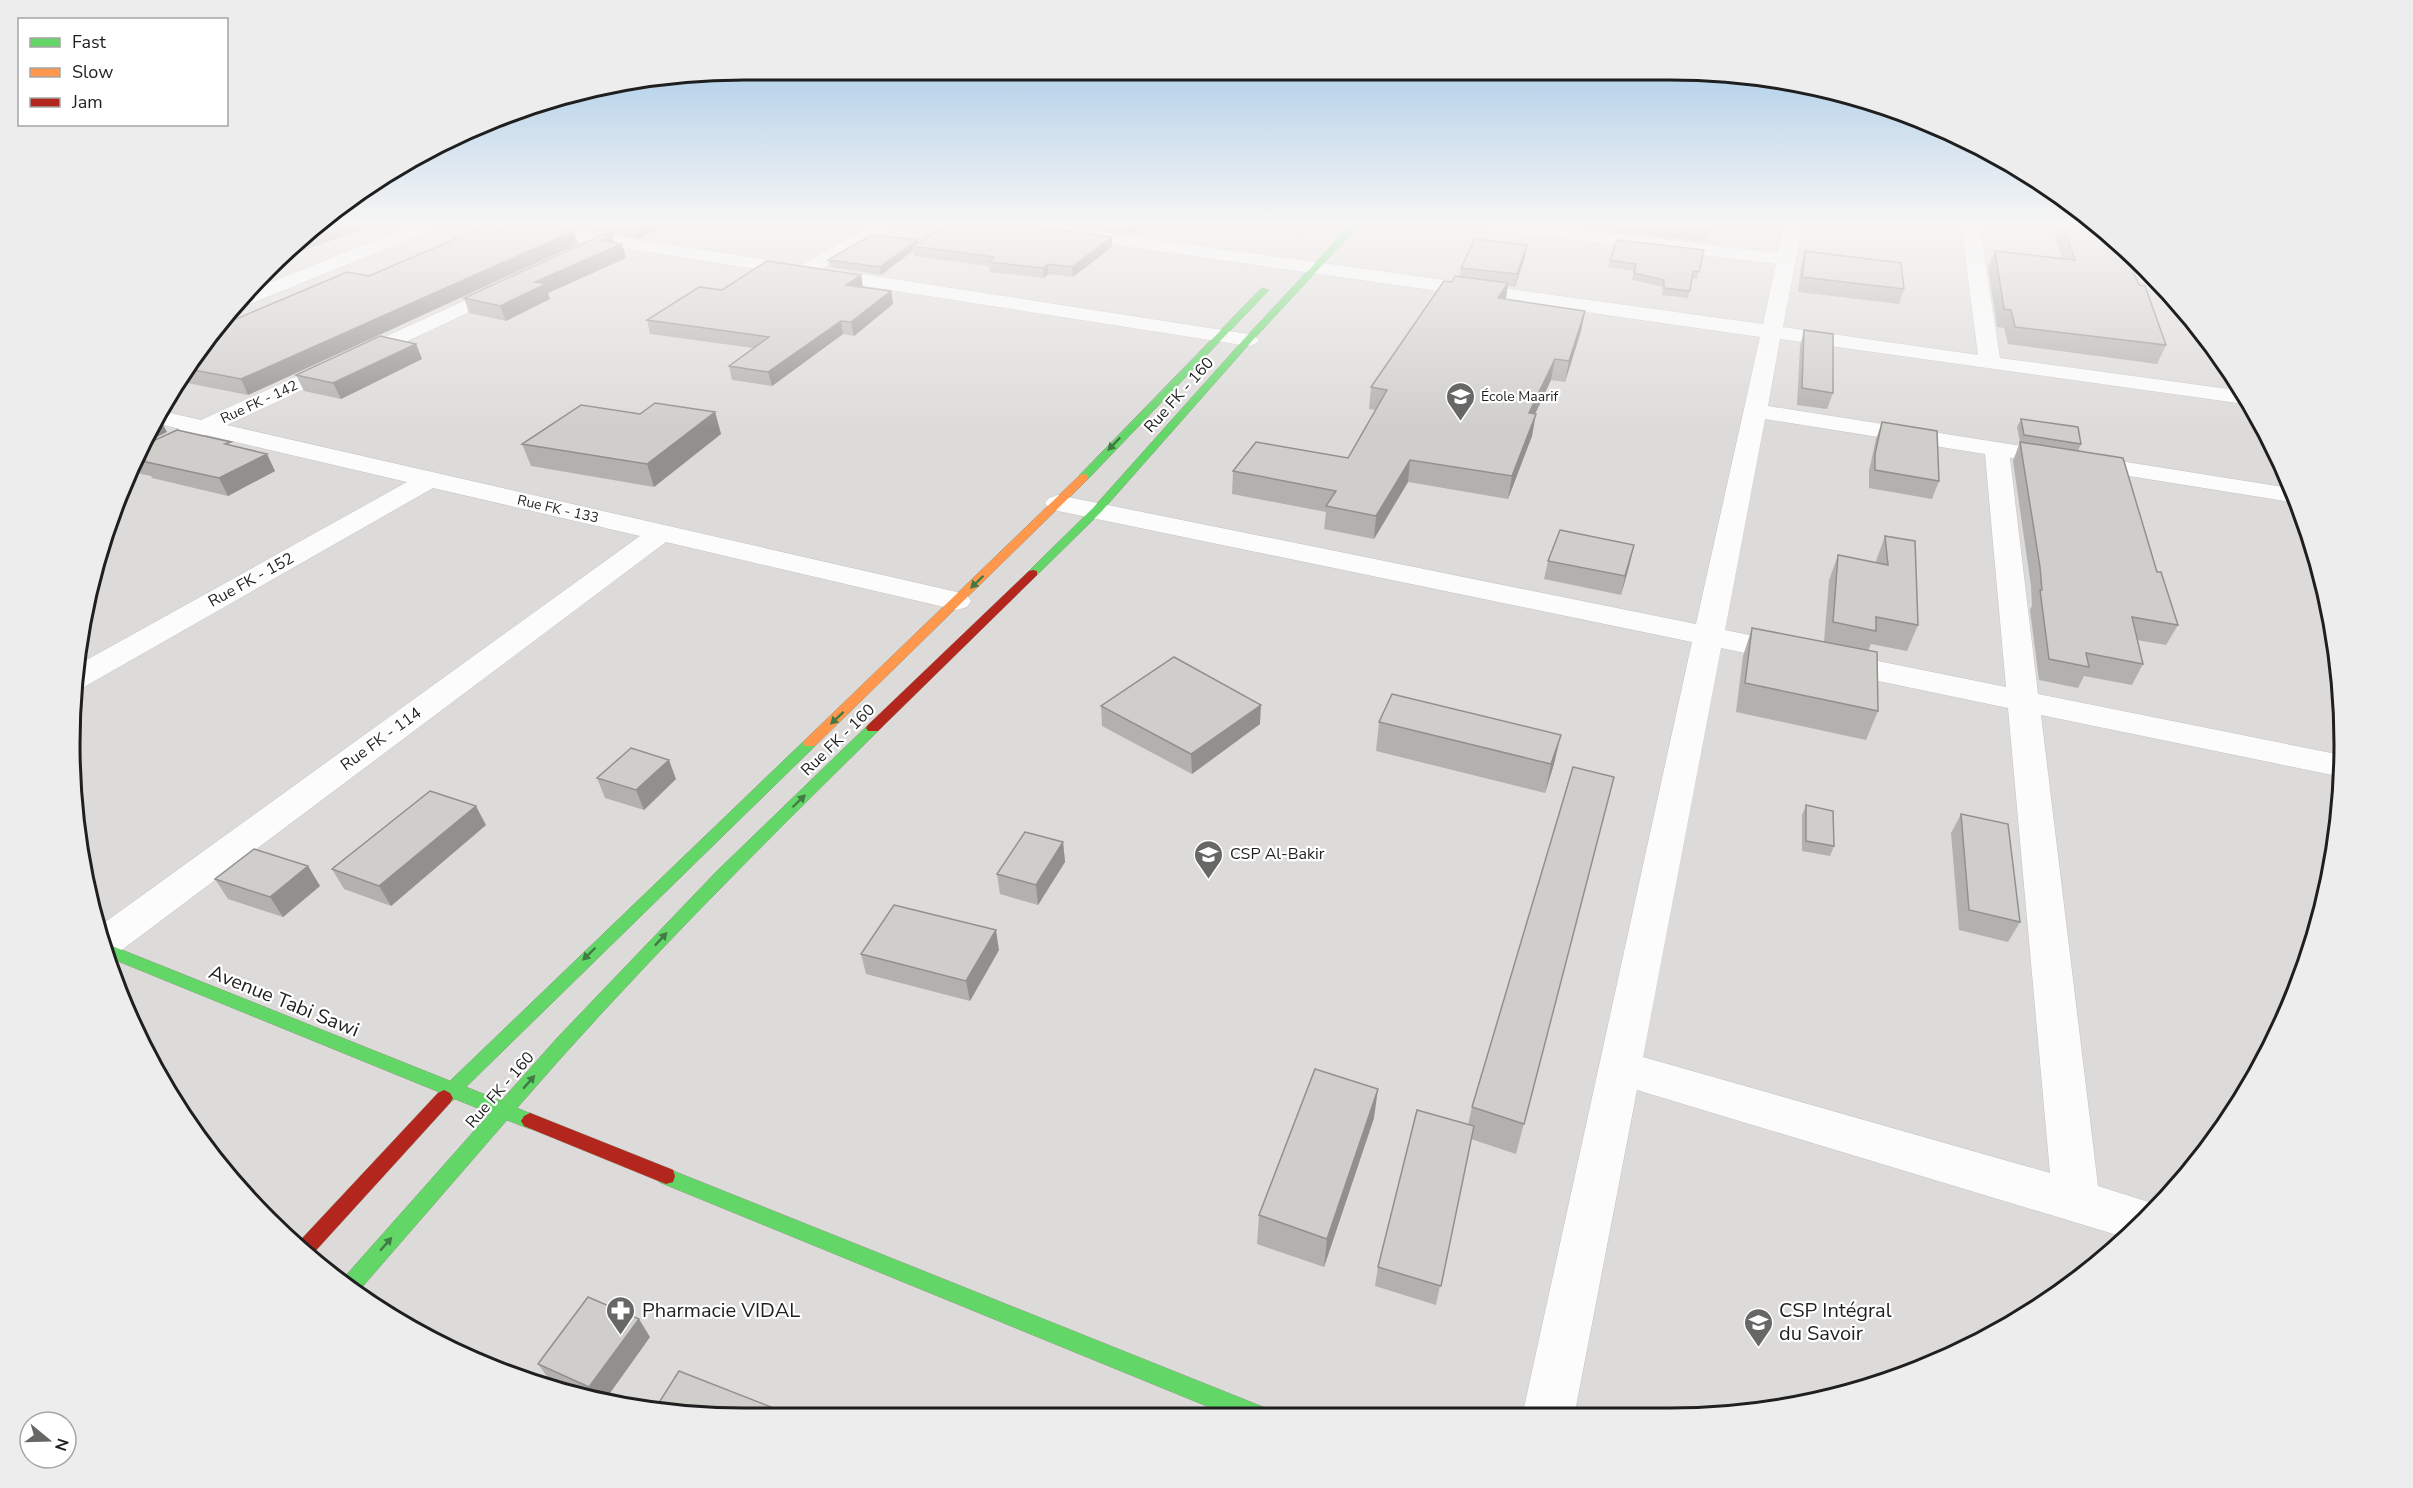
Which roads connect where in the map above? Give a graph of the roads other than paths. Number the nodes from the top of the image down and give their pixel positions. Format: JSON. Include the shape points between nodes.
{"nodes":[{"id":1,"x":497,"y":291,"type":"edge"},
{"id":2,"x":936,"y":291,"type":"edge"},
{"id":3,"x":1264,"y":291,"type":"edge"},
{"id":4,"x":1293,"y":291,"type":"edge"},
{"id":5,"x":1494,"y":291,"type":"edge"},
{"id":6,"x":1781,"y":291,"type":"edge"},
{"id":7,"x":1980,"y":291,"type":"edge"},
{"id":8,"x":1774,"y":330,"type":"junction"},
{"id":9,"x":1220,"y":336,"type":"junction"},
{"id":10,"x":1248,"y":340,"type":"junction"},
{"id":11,"x":1990,"y":362,"type":"junction"},
{"id":12,"x":2235,"y":397,"type":"edge"},
{"id":13,"x":1757,"y":411,"type":"junction"},
{"id":14,"x":165,"y":419,"type":"edge"},
{"id":15,"x":203,"y":428,"type":"junction"},
{"id":16,"x":1996,"y":449,"type":"junction"},
{"id":17,"x":146,"y":454,"type":"edge"},
{"id":18,"x":429,"y":480,"type":"junction"},
{"id":19,"x":2285,"y":495,"type":"edge"},
{"id":20,"x":1058,"y":502,"type":"junction"},
{"id":21,"x":1097,"y":510,"type":"junction"},
{"id":22,"x":661,"y":533,"type":"junction"},
{"id":23,"x":957,"y":602,"type":"junction"},
{"id":24,"x":1710,"y":636,"type":"junction"},
{"id":25,"x":83,"y":674,"type":"edge"},
{"id":26,"x":2024,"y":701,"type":"junction"},
{"id":27,"x":2333,"y":764,"type":"edge"},
{"id":28,"x":684,"y":862,"type":"junction"},
{"id":29,"x":722,"y":875,"type":"junction"},
{"id":30,"x":109,"y":940,"type":"edge"},
{"id":31,"x":113,"y":951,"type":"edge"},
{"id":32,"x":1620,"y":1068,"type":"junction"},
{"id":33,"x":450,"y":1091,"type":"junction"},
{"id":34,"x":502,"y":1112,"type":"junction"},
{"id":35,"x":2076,"y":1201,"type":"junction"},
{"id":36,"x":2134,"y":1218,"type":"edge"},
{"id":37,"x":308,"y":1246,"type":"edge"},
{"id":38,"x":354,"y":1282,"type":"edge"},
{"id":39,"x":1238,"y":1408,"type":"edge"},
{"id":40,"x":1550,"y":1408,"type":"edge"}],
"edges":[{"from":1,"to":15,"type":"street","name":"Rue FK - 142"},
{"from":2,"to":9,"type":"street"},
{"from":3,"to":9,"type":"main road","name":"Rue FK - 160"},
{"from":4,"to":10,"type":"main road","name":"Rue FK - 160"},
{"from":5,"to":8,"type":"street"},
{"from":6,"to":8,"type":"street"},
{"from":7,"to":11,"type":"street"},
{"from":8,"to":11,"type":"street"},
{"from":8,"to":13,"type":"street"},
{"from":9,"to":10,"type":"street"},
{"from":9,"to":20,"type":"main road","name":"Rue FK - 160","one_way":true},
{"from":10,"to":21,"type":"main road","name":"Rue FK - 160"},
{"from":11,"to":12,"type":"street"},
{"from":13,"to":16,"type":"street"},
{"from":13,"to":24,"type":"street"},
{"from":14,"to":15,"type":"street","name":"Rue FK - 133"},
{"from":15,"to":17,"type":"street","name":"Rue FK - 142"},
{"from":15,"to":18,"type":"street","name":"Rue FK - 133"},
{"from":16,"to":19,"type":"street"},
{"from":16,"to":26,"type":"street"},
{"from":18,"to":22,"type":"street","name":"Rue FK - 133"},
{"from":18,"to":25,"type":"street","name":"Rue FK - 152"},
{"from":20,"to":21,"type":"street"},
{"from":20,"to":23,"type":"main road","name":"Rue FK - 160","one_way":true},
{"from":21,"to":24,"type":"street"},
{"from":29,"to":21,"type":"main road","name":"Rue FK - 160","one_way":true},
{"from":22,"to":23,"type":"street","name":"Rue FK - 133"},
{"from":22,"to":30,"type":"street","name":"Rue FK - 114"},
{"from":23,"to":28,"type":"main road","name":"Rue FK - 160","one_way":true},
{"from":24,"to":26,"type":"street"},
{"from":24,"to":32,"type":"street"},
{"from":26,"to":27,"type":"street"},
{"from":26,"to":35,"type":"street"},
{"from":28,"to":29,"type":"main road"},
{"from":28,"to":33,"type":"main road","name":"Rue FK - 160","one_way":true},
{"from":34,"to":29,"type":"main road","name":"Rue FK - 160","one_way":true},
{"from":31,"to":33,"type":"main road","name":"Avenue Tabi Sawi"},
{"from":32,"to":35,"type":"street"},
{"from":32,"to":40,"type":"street"},
{"from":33,"to":34,"type":"main road","name":"Avenue Tabi Sawi"},
{"from":33,"to":37,"type":"main road","name":"Rue FK - 160"},
{"from":38,"to":34,"type":"main road","name":"Rue FK - 160","one_way":true},
{"from":34,"to":39,"type":"main road","name":"Avenue Tabi Sawi"},
{"from":35,"to":36,"type":"street"}]}
